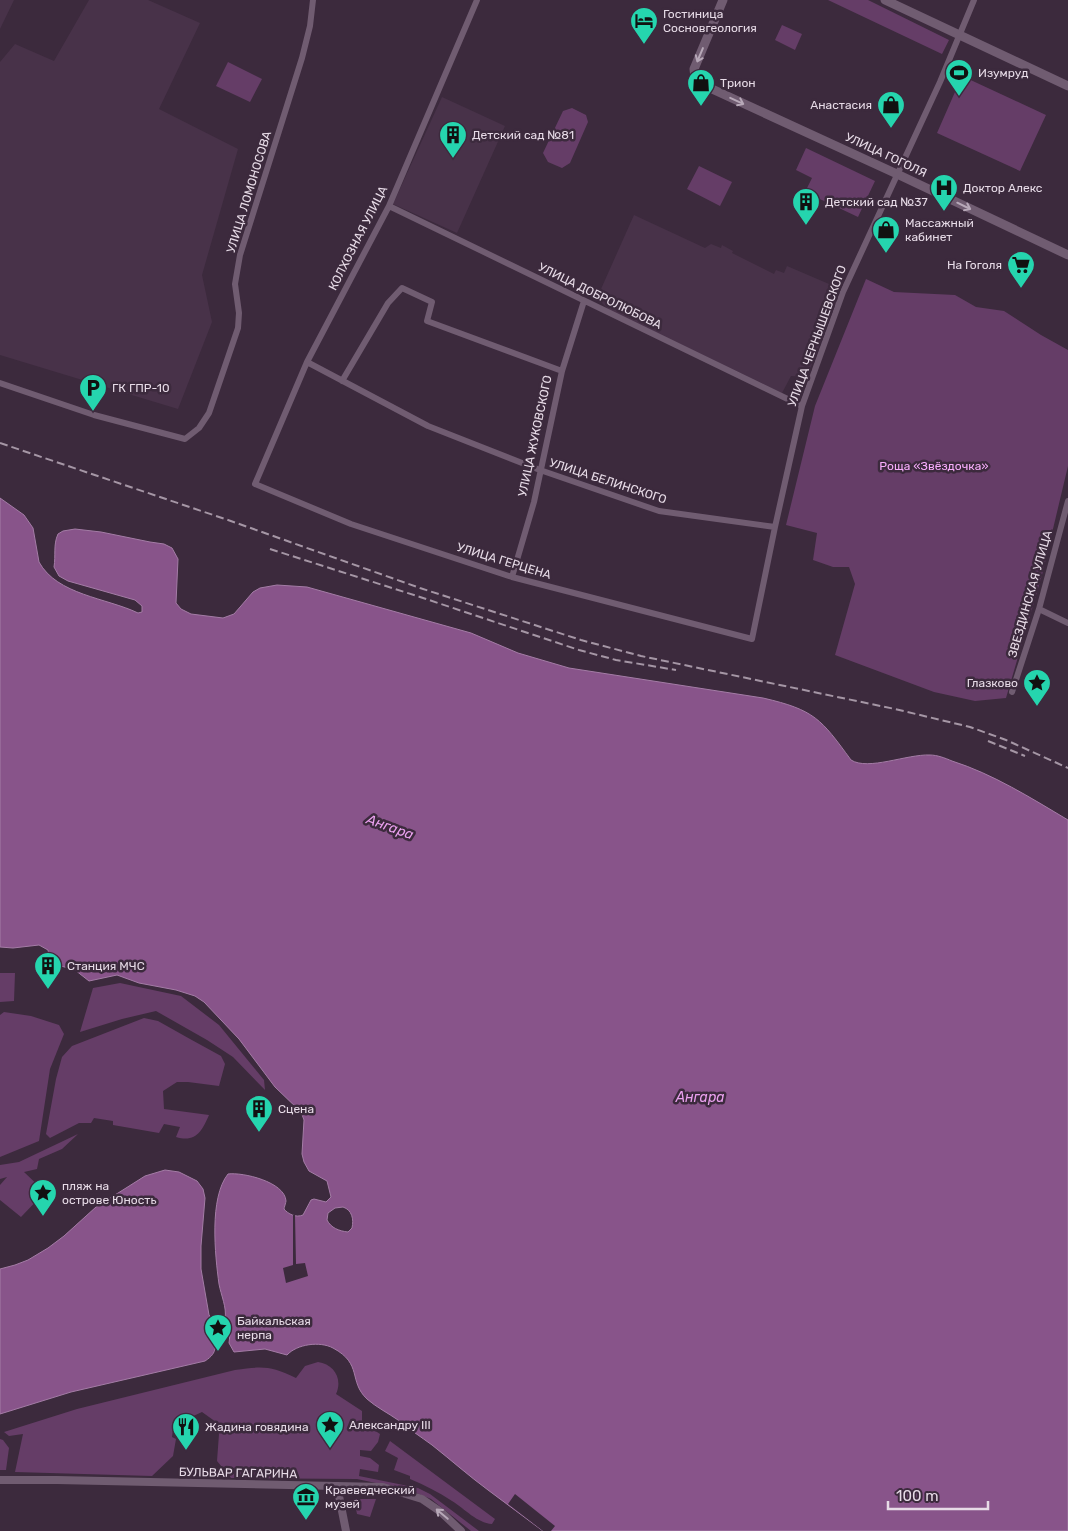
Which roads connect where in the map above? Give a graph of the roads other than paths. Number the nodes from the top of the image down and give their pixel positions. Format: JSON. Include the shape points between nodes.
{"nodes":[{"id":1,"x":313,"y":0,"type":"edge"},
{"id":2,"x":477,"y":0,"type":"edge"},
{"id":3,"x":723,"y":0,"type":"edge"},
{"id":4,"x":885,"y":0,"type":"edge"},
{"id":5,"x":974,"y":0,"type":"edge"},
{"id":6,"x":960,"y":36,"type":"junction"},
{"id":7,"x":1068,"y":86,"type":"edge"},
{"id":8,"x":896,"y":174,"type":"junction"},
{"id":9,"x":389,"y":206,"type":"junction"},
{"id":10,"x":1068,"y":255,"type":"edge"},
{"id":11,"x":584,"y":301,"type":"junction"},
{"id":12,"x":307,"y":362,"type":"junction"},
{"id":13,"x":562,"y":371,"type":"junction"},
{"id":14,"x":342,"y":381,"type":"junction"},
{"id":15,"x":0,"y":383,"type":"edge"},
{"id":16,"x":802,"y":406,"type":"junction"},
{"id":17,"x":540,"y":470,"type":"junction"},
{"id":18,"x":255,"y":484,"type":"joint"},
{"id":19,"x":1068,"y":501,"type":"edge"},
{"id":20,"x":775,"y":527,"type":"junction"},
{"id":21,"x":512,"y":577,"type":"junction"},
{"id":22,"x":1039,"y":609,"type":"junction"},
{"id":23,"x":1068,"y":623,"type":"edge"},
{"id":24,"x":752,"y":639,"type":"joint"},
{"id":25,"x":1012,"y":692,"type":"dead end"},
{"id":26,"x":0,"y":1480,"type":"edge"},
{"id":27,"x":337,"y":1486,"type":"junction"},
{"id":28,"x":346,"y":1531,"type":"edge"},
{"id":29,"x":462,"y":1531,"type":"edge"}],
"edges":[{"from":1,"to":15,"type":"street","name":"УЛИЦА ЛОМОНОСОВА","via":[[302,58],[240,255],[235,284],[238,328],[209,413],[200,428],[185,439],[94,415]]},
{"from":2,"to":9,"type":"street","name":"КОЛХОЗНАЯ УЛИЦА"},
{"from":3,"to":8,"type":"main road","name":"УЛИЦА ГОГОЛЯ","one_way":true,"via":[[694,69],[699,83]]},
{"from":4,"to":6,"type":"main road"},
{"from":5,"to":6,"type":"street","name":"УЛИЦА ЧЕРНЫШЕВСКОГО"},
{"from":6,"to":7,"type":"main road"},
{"from":6,"to":8,"type":"street","name":"УЛИЦА ЧЕРНЫШЕВСКОГО"},
{"from":8,"to":10,"type":"main road","name":"УЛИЦА ГОГОЛЯ","one_way":true},
{"from":8,"to":16,"type":"street","name":"УЛИЦА ЧЕРНЫШЕВСКОГО","via":[[843,292]]},
{"from":9,"to":11,"type":"street","name":"УЛИЦА ДОБРОЛЮБОВА"},
{"from":9,"to":12,"type":"street","name":"КОЛХОЗНАЯ УЛИЦА"},
{"from":11,"to":13,"type":"street","name":"УЛИЦА ЖУКОВСКОГО"},
{"from":11,"to":16,"type":"street","name":"УЛИЦА ДОБРОЛЮБОВА"},
{"from":12,"to":14,"type":"street","name":"УЛИЦА БЕЛИНСКОГО"},
{"from":12,"to":18,"type":"street","name":"КОЛХОЗНАЯ УЛИЦА"},
{"from":13,"to":14,"type":"street","via":[[427,321],[432,302],[402,288],[388,302]]},
{"from":13,"to":17,"type":"street","name":"УЛИЦА ЖУКОВСКОГО"},
{"from":14,"to":17,"type":"street","name":"УЛИЦА БЕЛИНСКОГО","via":[[428,426]]},
{"from":16,"to":20,"type":"street","name":"УЛИЦА ЧЕРНЫШЕВСКОГО"},
{"from":17,"to":20,"type":"street","name":"УЛИЦА БЕЛИНСКОГО","via":[[658,511]]},
{"from":17,"to":21,"type":"street","name":"УЛИЦА ЖУКОВСКОГО"},
{"from":18,"to":21,"type":"street","name":"УЛИЦА ГЕРЦЕНА","via":[[351,524]]},
{"from":19,"to":22,"type":"street","name":"ЗВЕЗДИНСКАЯ УЛИЦА"},
{"from":20,"to":24,"type":"street","name":"УЛИЦА ЧЕРНЫШЕВСКОГО"},
{"from":21,"to":24,"type":"street","name":"УЛИЦА ГЕРЦЕНА"},
{"from":22,"to":23,"type":"street"},
{"from":22,"to":25,"type":"street","name":"ЗВЕЗДИНСКАЯ УЛИЦА"},
{"from":26,"to":27,"type":"street","name":"БУЛЬВАР ГАГАРИНА"},
{"from":27,"to":28,"type":"street"},
{"from":29,"to":27,"type":"street","name":"БУЛЬВАР ГАГАРИНА","one_way":true,"via":[[422,1499],[383,1487]]}]}
